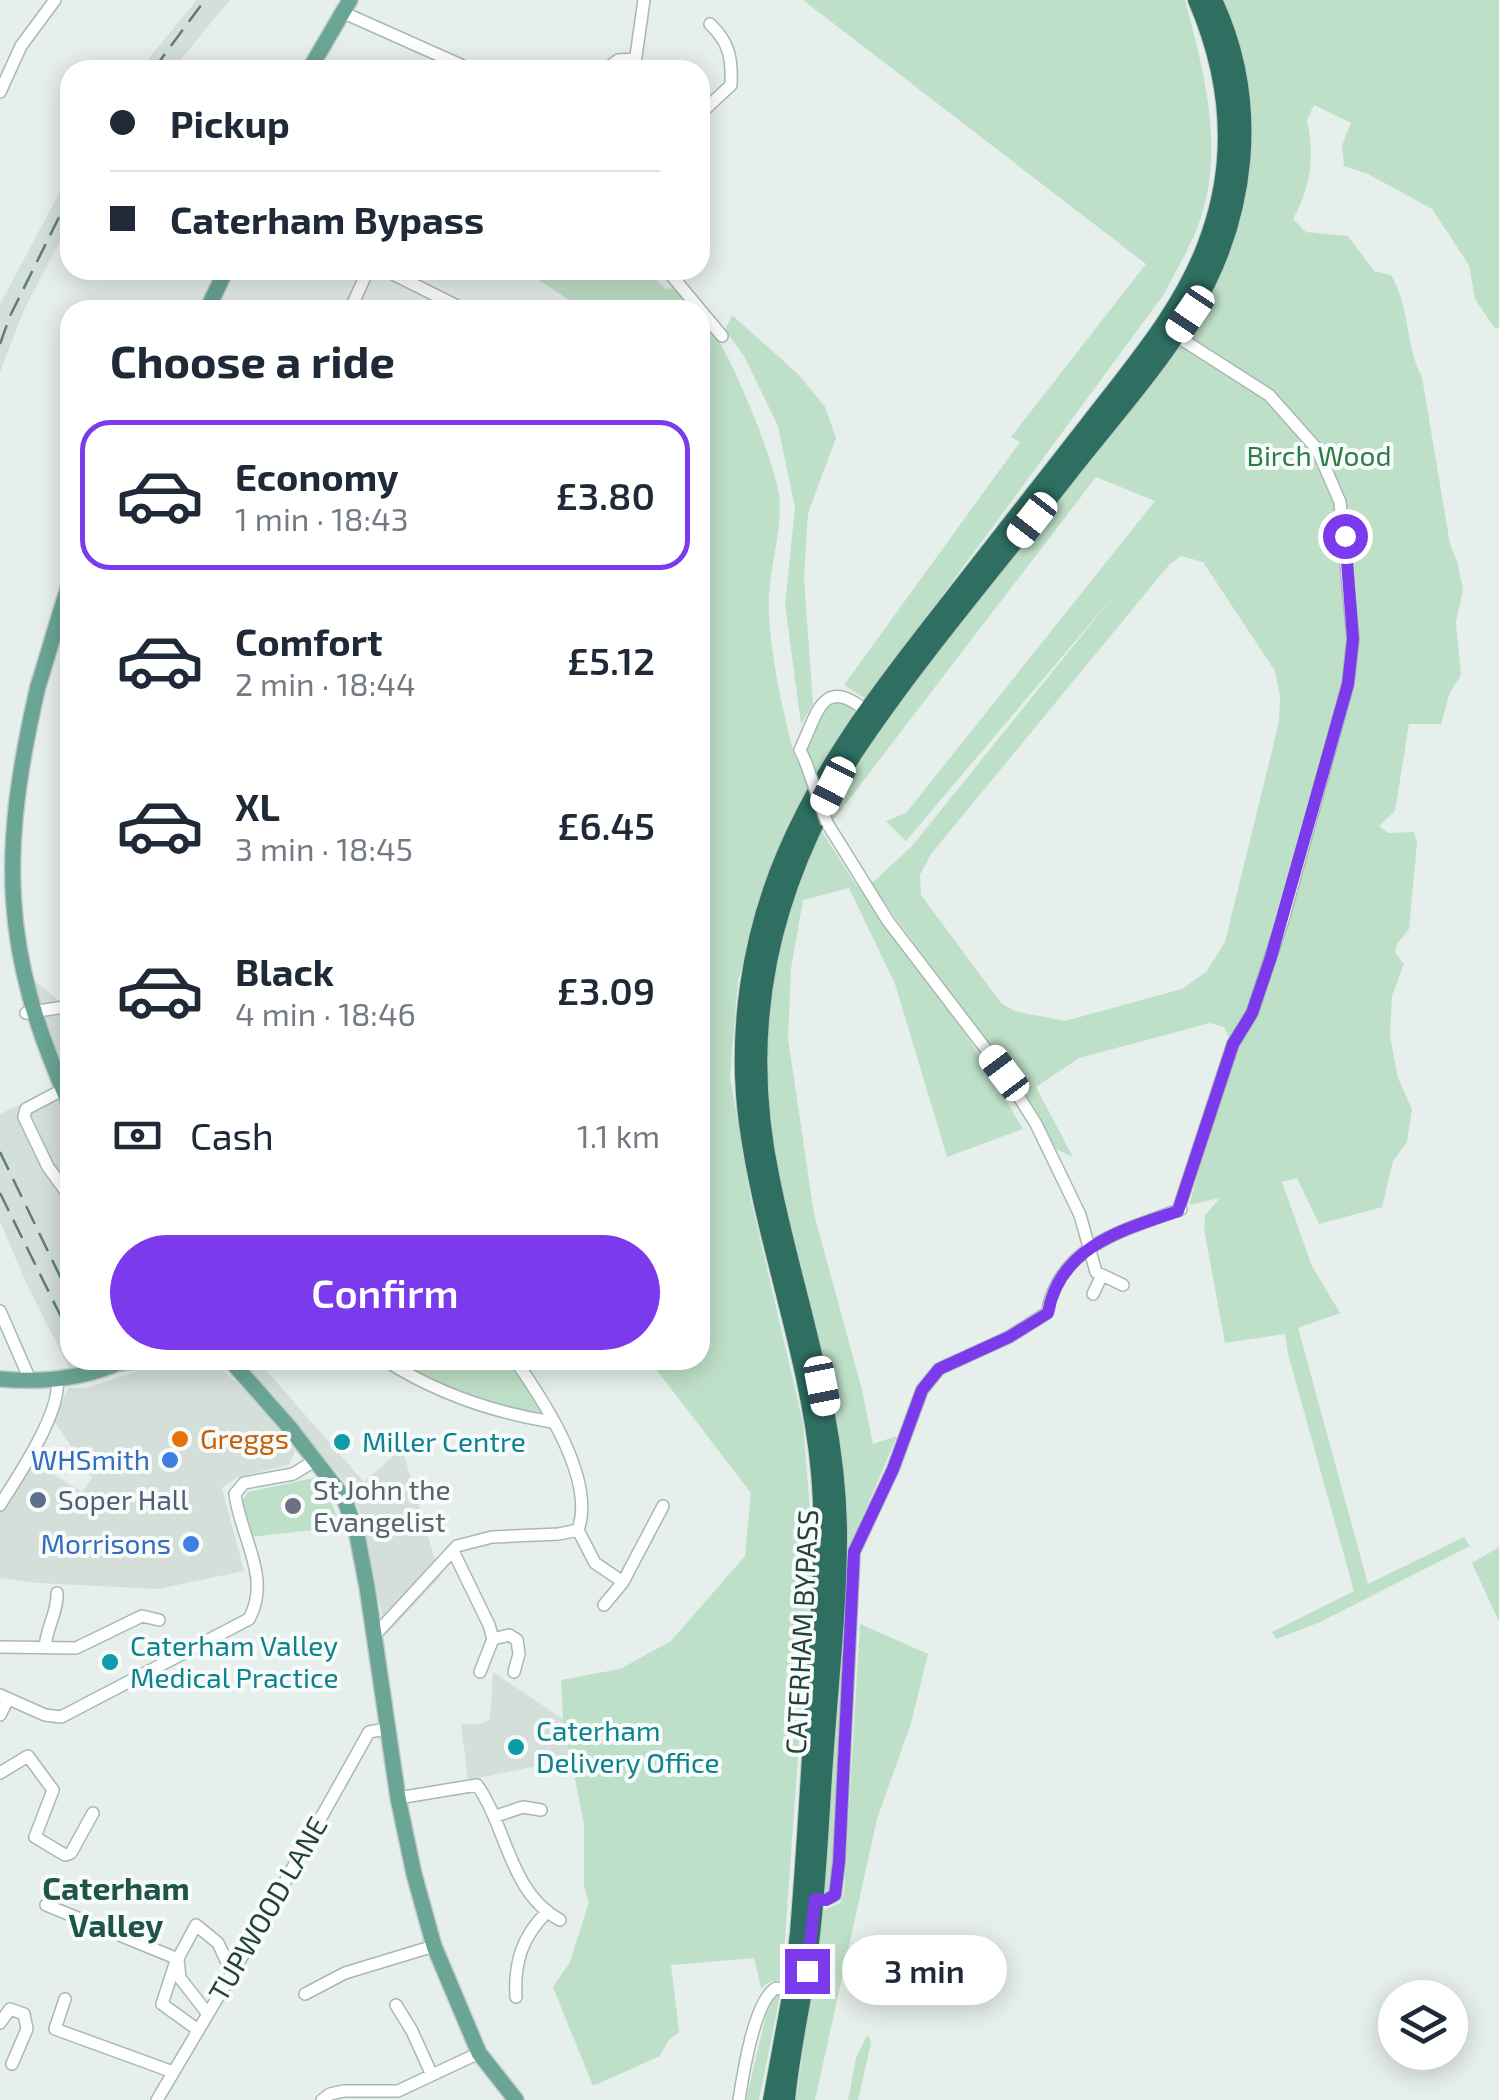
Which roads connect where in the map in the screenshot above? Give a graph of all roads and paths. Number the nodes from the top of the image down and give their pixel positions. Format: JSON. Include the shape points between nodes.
{"nodes":[{"id":1,"x":55,"y":0,"type":"edge"},
{"id":2,"x":1197,"y":0,"type":"edge"},
{"id":3,"x":1213,"y":0,"type":"edge"},
{"id":4,"x":640,"y":2,"type":"edge"},
{"id":5,"x":346,"y":6,"type":"edge"},
{"id":6,"x":710,"y":24,"type":"dead end"},
{"id":7,"x":314,"y":60,"type":"edge"},
{"id":8,"x":452,"y":60,"type":"edge"},
{"id":9,"x":634,"y":60,"type":"edge"},
{"id":10,"x":0,"y":92,"type":"edge"},
{"id":11,"x":710,"y":105,"type":"edge"},
{"id":12,"x":404,"y":280,"type":"edge"},
{"id":13,"x":676,"y":280,"type":"edge"},
{"id":14,"x":445,"y":300,"type":"edge"},
{"id":15,"x":693,"y":300,"type":"edge"},
{"id":16,"x":710,"y":321,"type":"edge"},
{"id":17,"x":722,"y":336,"type":"dead end"},
{"id":18,"x":1175,"y":336,"type":"junction"},
{"id":19,"x":60,"y":618,"type":"edge"},
{"id":20,"x":866,"y":711,"type":"junction"},
{"id":21,"x":60,"y":1008,"type":"edge"},
{"id":22,"x":26,"y":1013,"type":"junction"},
{"id":23,"x":60,"y":1084,"type":"edge"},
{"id":24,"x":60,"y":1099,"type":"edge"},
{"id":25,"x":60,"y":1184,"type":"edge"},
{"id":26,"x":1091,"y":1245,"type":"junction"},
{"id":27,"x":1102,"y":1274,"type":"junction"},
{"id":28,"x":1123,"y":1285,"type":"dead end"},
{"id":29,"x":1093,"y":1294,"type":"dead end"},
{"id":30,"x":0,"y":1311,"type":"edge"},
{"id":31,"x":97,"y":1370,"type":"edge"},
{"id":32,"x":241,"y":1370,"type":"edge"},
{"id":33,"x":400,"y":1370,"type":"edge"},
{"id":34,"x":521,"y":1370,"type":"edge"},
{"id":35,"x":0,"y":1379,"type":"edge"},
{"id":36,"x":58,"y":1379,"type":"junction"},
{"id":37,"x":31,"y":1382,"type":"junction"},
{"id":38,"x":552,"y":1422,"type":"junction"},
{"id":39,"x":316,"y":1460,"type":"junction"},
{"id":40,"x":0,"y":1505,"type":"edge"},
{"id":41,"x":664,"y":1506,"type":"dead end"},
{"id":42,"x":578,"y":1530,"type":"junction"},
{"id":43,"x":453,"y":1550,"type":"junction"},
{"id":44,"x":623,"y":1582,"type":"junction"},
{"id":45,"x":57,"y":1593,"type":"dead end"},
{"id":46,"x":604,"y":1605,"type":"dead end"},
{"id":47,"x":159,"y":1620,"type":"dead end"},
{"id":48,"x":374,"y":1636,"type":"junction"},
{"id":49,"x":493,"y":1638,"type":"junction"},
{"id":50,"x":0,"y":1647,"type":"edge"},
{"id":51,"x":45,"y":1648,"type":"junction"},
{"id":52,"x":480,"y":1672,"type":"dead end"},
{"id":53,"x":514,"y":1672,"type":"dead end"},
{"id":54,"x":4,"y":1697,"type":"edge"},
{"id":55,"x":0,"y":1715,"type":"edge"},
{"id":56,"x":386,"y":1729,"type":"junction"},
{"id":57,"x":0,"y":1773,"type":"edge"},
{"id":58,"x":532,"y":1792,"type":"dead end"},
{"id":59,"x":398,"y":1798,"type":"junction"},
{"id":60,"x":92,"y":1812,"type":"dead end"},
{"id":61,"x":496,"y":1816,"type":"junction"},
{"id":62,"x":815,"y":1899,"type":"junction"},
{"id":63,"x":46,"y":1905,"type":"dead end"},
{"id":64,"x":547,"y":1912,"type":"junction"},
{"id":65,"x":560,"y":1920,"type":"dead end"},
{"id":66,"x":434,"y":1946,"type":"junction"},
{"id":67,"x":178,"y":1959,"type":"junction"},
{"id":68,"x":232,"y":1973,"type":"junction"},
{"id":69,"x":792,"y":1991,"type":"junction"},
{"id":70,"x":305,"y":1994,"type":"dead end"},
{"id":71,"x":516,"y":1997,"type":"dead end"},
{"id":72,"x":65,"y":1998,"type":"dead end"},
{"id":73,"x":396,"y":2005,"type":"dead end"},
{"id":74,"x":208,"y":2014,"type":"junction"},
{"id":75,"x":0,"y":2023,"type":"edge"},
{"id":76,"x":198,"y":2030,"type":"junction"},
{"id":77,"x":479,"y":2053,"type":"junction"},
{"id":78,"x":12,"y":2064,"type":"dead end"},
{"id":79,"x":173,"y":2072,"type":"junction"},
{"id":80,"x":431,"y":2073,"type":"junction"},
{"id":81,"x":156,"y":2100,"type":"edge"},
{"id":82,"x":322,"y":2100,"type":"edge"},
{"id":83,"x":516,"y":2100,"type":"edge"},
{"id":84,"x":739,"y":2100,"type":"edge"},
{"id":85,"x":772,"y":2100,"type":"edge"},
{"id":86,"x":786,"y":2100,"type":"edge"}],
"edges":[{"from":1,"to":10,"type":"street"},
{"from":2,"to":20,"type":"highway","name":"CATERHAM BYPASS","via":[[1223,77],[1228,138],[1220,202],[1194,274],[1126,376]]},
{"from":3,"to":18,"type":"highway","name":"CATERHAM BYPASS","via":[[1238,75],[1240,174],[1210,276]]},
{"from":4,"to":9,"type":"street"},
{"from":5,"to":7,"type":"main road"},
{"from":5,"to":8,"type":"street"},
{"from":6,"to":11,"type":"street","via":[[732,57],[731,85]]},
{"from":12,"to":14,"type":"street"},
{"from":13,"to":15,"type":"street"},
{"from":16,"to":17,"type":"street"},
{"from":18,"to":26,"type":"street","via":[[1270,395],[1317,448],[1340,502],[1353,639],[1277,939],[1252,1013],[1233,1044],[1182,1209]]},
{"from":18,"to":62,"type":"highway","name":"CATERHAM BYPASS","via":[[852,754],[801,851],[768,953],[757,1047],[761,1129],[816,1358],[836,1482]]},
{"from":19,"to":22,"type":"main road","via":[[11,784],[2,841],[5,933]]},
{"from":20,"to":26,"type":"street","bridge":true,"via":[[835,694],[820,706],[800,750],[827,823],[888,921],[1036,1124]]},
{"from":20,"to":69,"type":"highway","name":"CATERHAM BYPASS","via":[[820,783],[783,861],[757,945],[745,1030],[748,1126],[800,1350],[820,1478],[822,1566]]},
{"from":21,"to":22,"type":"street"},
{"from":22,"to":23,"type":"main road"},
{"from":24,"to":25,"type":"street","via":[[26,1109],[24,1118]]},
{"from":26,"to":27,"type":"street"},
{"from":26,"to":62,"type":"street","via":[[1061,1274],[1048,1313],[939,1369],[922,1390],[854,1552],[839,1862],[835,1895]]},
{"from":27,"to":28,"type":"street"},
{"from":27,"to":29,"type":"street"},
{"from":30,"to":37,"type":"street"},
{"from":31,"to":36,"type":"main road"},
{"from":32,"to":39,"type":"main road"},
{"from":33,"to":38,"type":"street","via":[[459,1399]]},
{"from":34,"to":38,"type":"street"},
{"from":35,"to":37,"type":"main road"},
{"from":36,"to":37,"type":"main road"},
{"from":36,"to":40,"type":"street","via":[[51,1411]]},
{"from":38,"to":42,"type":"street","via":[[580,1482],[584,1512]]},
{"from":39,"to":48,"type":"main road","via":[[344,1498],[358,1535]]},
{"from":39,"to":54,"type":"street","via":[[293,1474],[244,1483],[235,1494],[258,1577],[248,1618],[61,1716]]},
{"from":41,"to":44,"type":"street"},
{"from":42,"to":43,"type":"street","via":[[492,1537]]},
{"from":42,"to":44,"type":"street","via":[[595,1563]]},
{"from":43,"to":48,"type":"street"},
{"from":43,"to":49,"type":"street"},
{"from":44,"to":46,"type":"street"},
{"from":45,"to":51,"type":"street"},
{"from":47,"to":51,"type":"street","via":[[142,1616],[76,1648]]},
{"from":48,"to":56,"type":"main road"},
{"from":49,"to":52,"type":"street"},
{"from":49,"to":53,"type":"street","via":[[518,1640]]},
{"from":50,"to":51,"type":"street"},
{"from":54,"to":55,"type":"street"},
{"from":56,"to":59,"type":"main road"},
{"from":56,"to":68,"type":"street","name":"TUPWOOD LANE","via":[[370,1732]]},
{"from":57,"to":60,"type":"street","via":[[28,1756],[39,1768],[53,1790],[35,1837],[65,1855]]},
{"from":58,"to":61,"type":"street","via":[[536,1808]]},
{"from":59,"to":61,"type":"street","via":[[477,1785]]},
{"from":59,"to":66,"type":"main road"},
{"from":61,"to":64,"type":"street","via":[[515,1870]]},
{"from":62,"to":86,"type":"highway","name":"CATERHAM BYPASS"},
{"from":63,"to":67,"type":"street"},
{"from":64,"to":65,"type":"street"},
{"from":64,"to":71,"type":"street","via":[[518,1955]]},
{"from":66,"to":70,"type":"street","via":[[345,1973]]},
{"from":66,"to":77,"type":"main road"},
{"from":67,"to":68,"type":"street","via":[[196,1925],[218,1943]]},
{"from":67,"to":74,"type":"street","via":[[180,1978]]},
{"from":67,"to":76,"type":"street","via":[[162,2004]]},
{"from":68,"to":74,"type":"street","name":"TUPWOOD LANE"},
{"from":69,"to":84,"type":"street","via":[[776,1988],[765,1997]]},
{"from":69,"to":85,"type":"highway","name":"CATERHAM BYPASS"},
{"from":72,"to":79,"type":"street","via":[[55,2029]]},
{"from":73,"to":80,"type":"street"},
{"from":74,"to":76,"type":"street","name":"TUPWOOD LANE"},
{"from":75,"to":78,"type":"street","via":[[10,2008],[24,2014],[27,2029]]},
{"from":76,"to":79,"type":"street","name":"TUPWOOD LANE"},
{"from":77,"to":80,"type":"street"},
{"from":77,"to":83,"type":"main road"},
{"from":79,"to":81,"type":"street","name":"TUPWOOD LANE"},
{"from":80,"to":82,"type":"street","via":[[398,2092],[344,2091]]}]}
